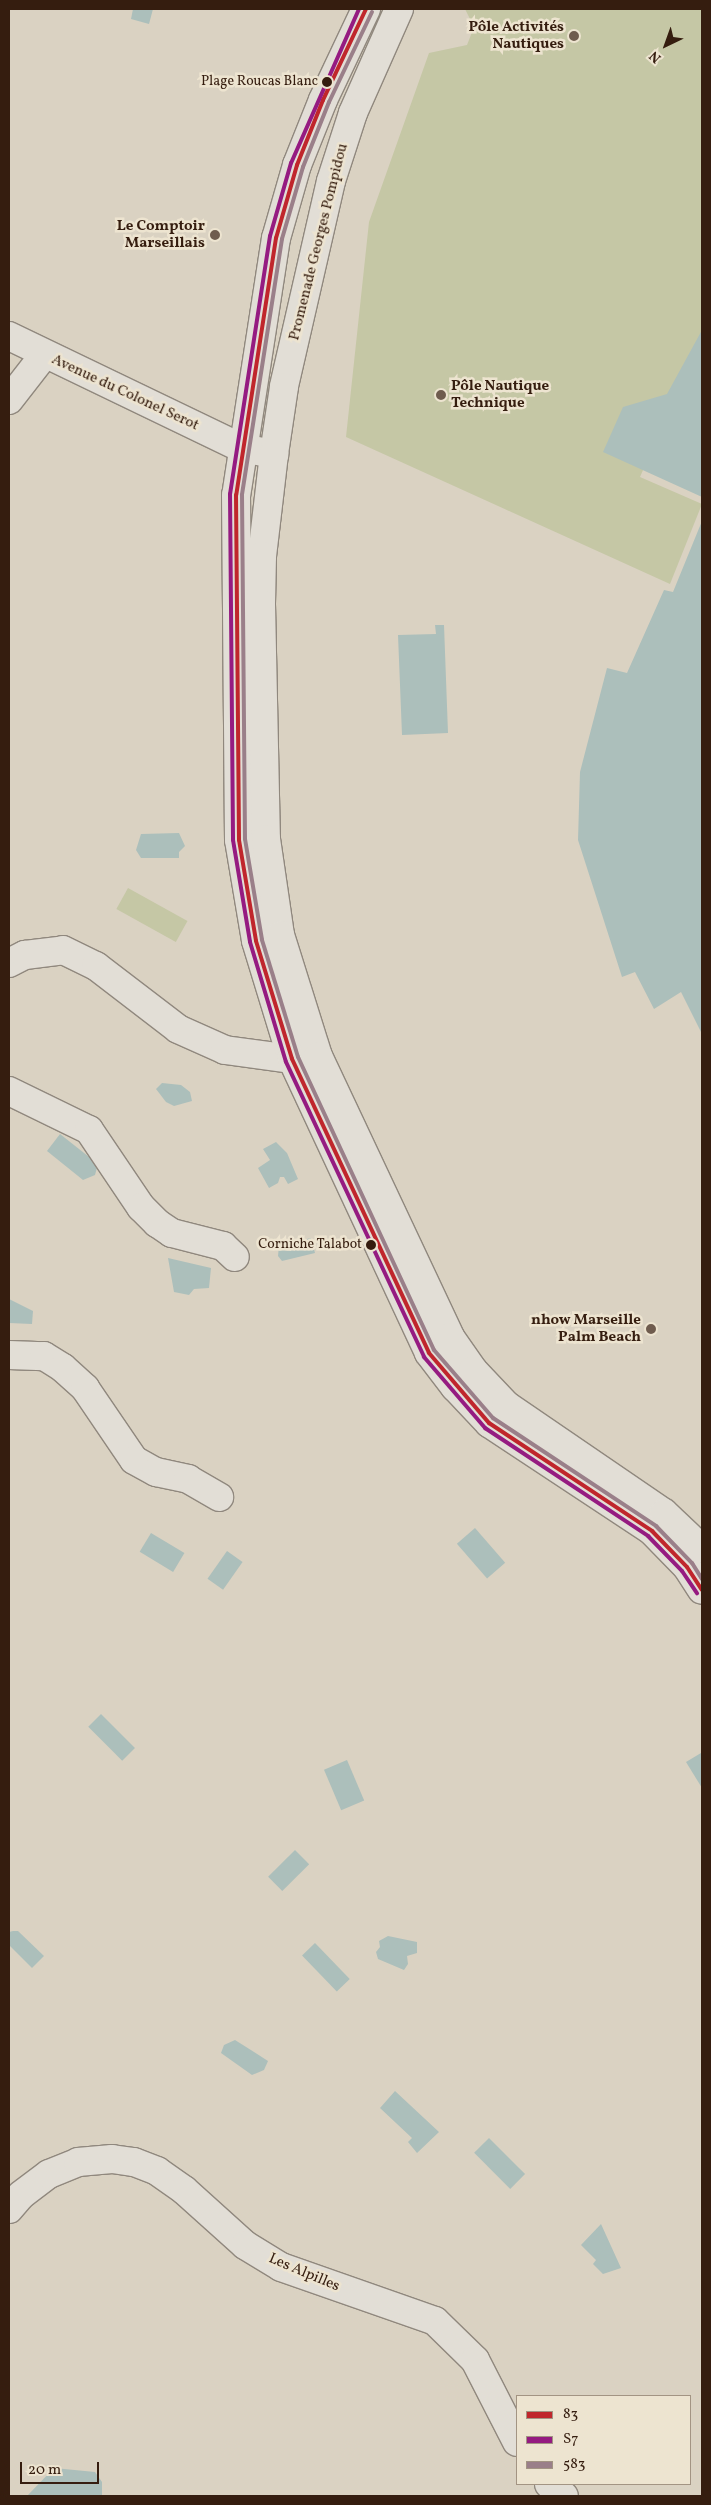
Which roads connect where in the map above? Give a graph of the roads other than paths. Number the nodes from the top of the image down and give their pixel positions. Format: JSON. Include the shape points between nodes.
{"nodes":[{"id":1,"x":366,"y":9,"type":"edge"},
{"id":2,"x":399,"y":9,"type":"edge"},
{"id":3,"x":9,"y":336,"type":"edge"},
{"id":4,"x":44,"y":355,"type":"junction"},
{"id":5,"x":9,"y":400,"type":"edge"},
{"id":6,"x":242,"y":448,"type":"junction"},
{"id":7,"x":274,"y":454,"type":"junction"},
{"id":8,"x":9,"y":963,"type":"edge"},
{"id":9,"x":292,"y":1059,"type":"junction"},
{"id":10,"x":329,"y":1080,"type":"junction"},
{"id":11,"x":9,"y":1091,"type":"edge"},
{"id":12,"x":235,"y":1257,"type":"dead end"},
{"id":13,"x":9,"y":1355,"type":"edge"},
{"id":14,"x":220,"y":1497,"type":"dead end"},
{"id":15,"x":702,"y":1548,"type":"edge"},
{"id":16,"x":702,"y":1590,"type":"edge"},
{"id":17,"x":9,"y":2209,"type":"edge"},
{"id":18,"x":516,"y":2440,"type":"edge"},
{"id":19,"x":550,"y":2485,"type":"edge"},
{"id":20,"x":564,"y":2496,"type":"edge"}],
"edges":[{"from":1,"to":6,"type":"main road","via":[[322,100],[300,157],[276,238]]},
{"from":2,"to":7,"type":"main road","name":"Promenade Georges Pompidou","via":[[353,113],[332,181],[284,387]]},
{"from":3,"to":4,"type":"main road","name":"Avenue du Colonel Serot"},
{"from":4,"to":5,"type":"main road"},
{"from":4,"to":6,"type":"main road","name":"Avenue du Colonel Serot"},
{"from":6,"to":7,"type":"main road","name":"Avenue du Colonel Serot"},
{"from":6,"to":9,"type":"main road","via":[[236,495],[235,586],[239,840],[256,941]]},
{"from":7,"to":10,"type":"main road","name":"Promenade Georges Pompidou","via":[[262,556],[261,595],[268,857],[280,936],[302,1014]]},
{"from":8,"to":9,"type":"main road","via":[[25,955],[63,950],[96,966],[178,1029],[224,1050]]},
{"from":9,"to":10,"type":"main road","via":[[308,1063]]},
{"from":9,"to":16,"type":"main road","via":[[408,1312],[429,1353],[455,1387],[489,1423],[652,1531],[687,1567]]},
{"from":10,"to":15,"type":"main road","name":"Promenade Georges Pompidou","via":[[429,1298],[473,1370],[506,1405],[664,1513]]},
{"from":11,"to":12,"type":"main road","via":[[88,1130],[141,1207],[157,1223],[172,1233],[223,1246]]},
{"from":13,"to":14,"type":"main road","via":[[44,1356],[63,1368],[85,1388],[134,1460],[156,1472],[188,1479]]},
{"from":17,"to":18,"type":"main road","name":"Les Alpilles","via":[[20,2195],[49,2174],[78,2162],[119,2160],[157,2171],[184,2190],[245,2245],[281,2267],[435,2321],[475,2360]]},
{"from":19,"to":20,"type":"main road"}]}
